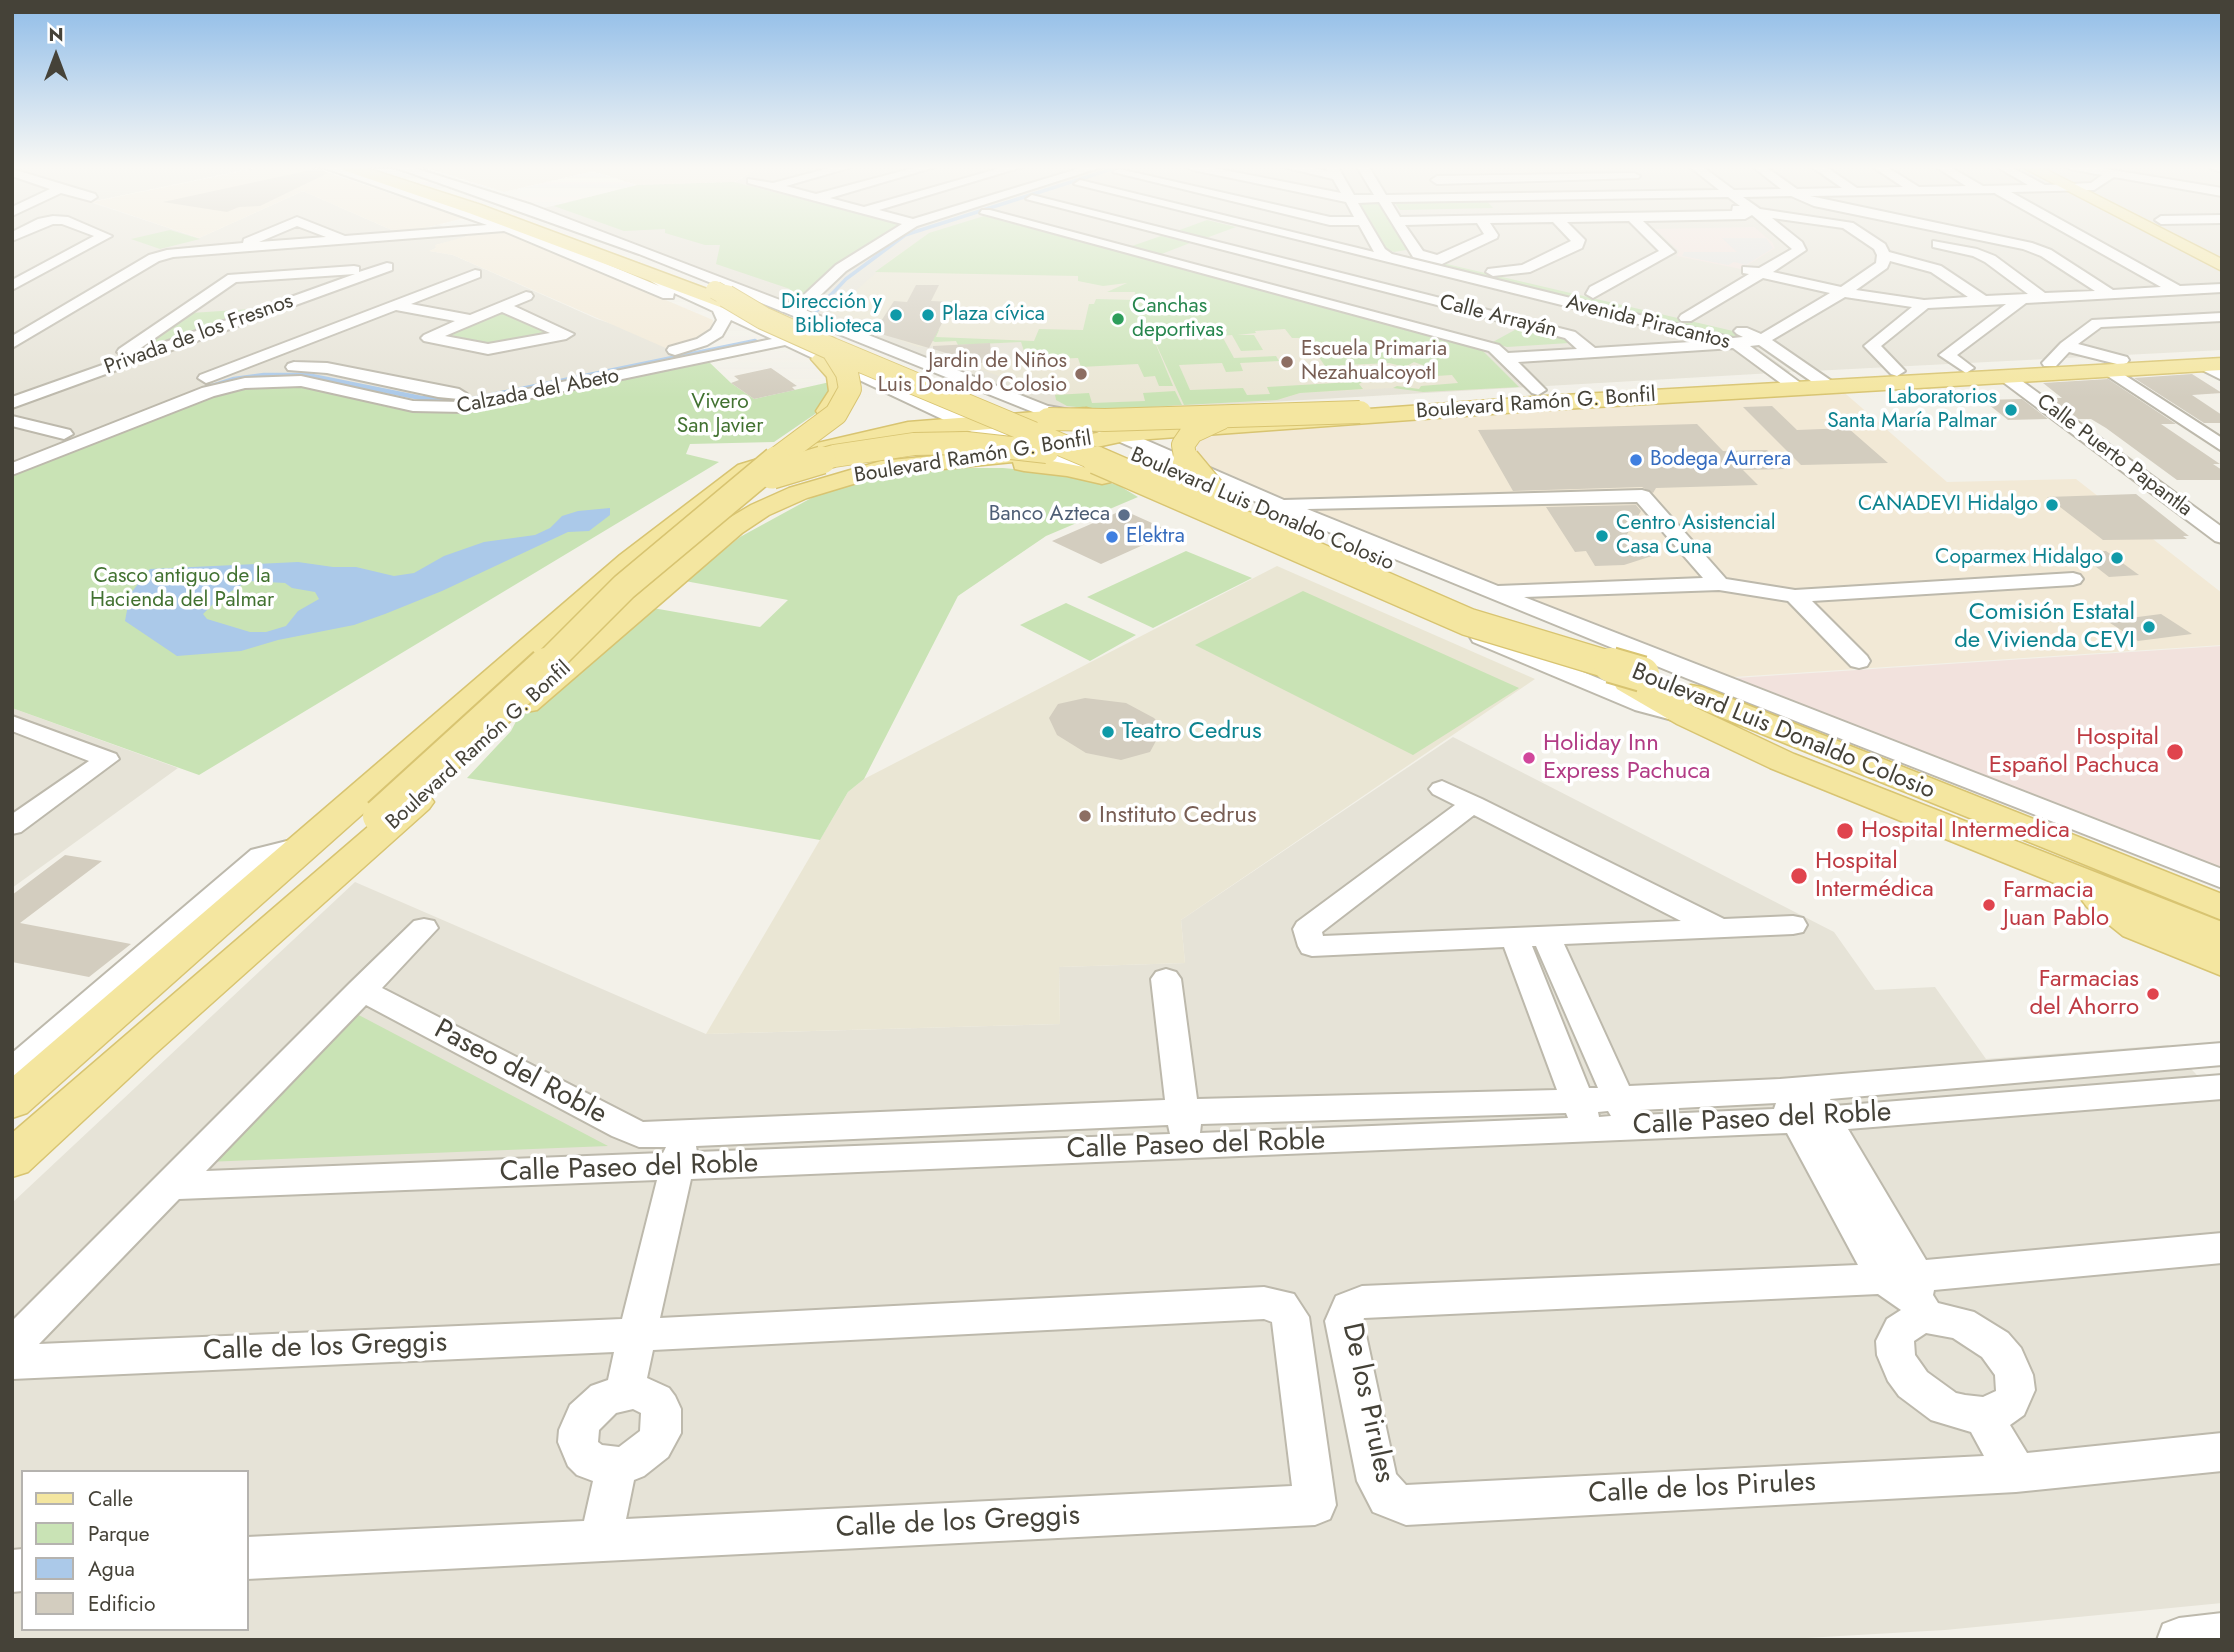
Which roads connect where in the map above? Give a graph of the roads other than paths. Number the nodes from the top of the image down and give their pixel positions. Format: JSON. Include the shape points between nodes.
{"nodes":[{"id":1,"x":90,"y":244,"type":"edge"},
{"id":2,"x":245,"y":244,"type":"edge"},
{"id":3,"x":283,"y":244,"type":"edge"},
{"id":4,"x":550,"y":244,"type":"edge"},
{"id":5,"x":567,"y":244,"type":"edge"},
{"id":6,"x":606,"y":244,"type":"edge"},
{"id":7,"x":621,"y":244,"type":"edge"},
{"id":8,"x":876,"y":244,"type":"edge"},
{"id":9,"x":1103,"y":244,"type":"edge"},
{"id":10,"x":1210,"y":244,"type":"edge"},
{"id":11,"x":1323,"y":244,"type":"edge"},
{"id":12,"x":1376,"y":244,"type":"edge"},
{"id":13,"x":1411,"y":244,"type":"edge"},
{"id":14,"x":1472,"y":244,"type":"edge"},
{"id":15,"x":1577,"y":244,"type":"edge"},
{"id":16,"x":1660,"y":244,"type":"edge"},
{"id":17,"x":1782,"y":244,"type":"edge"},
{"id":18,"x":1796,"y":244,"type":"edge"},
{"id":19,"x":1876,"y":244,"type":"edge"},
{"id":20,"x":1942,"y":244,"type":"edge"},
{"id":21,"x":2021,"y":244,"type":"edge"},
{"id":22,"x":2096,"y":244,"type":"edge"},
{"id":23,"x":2179,"y":244,"type":"edge"},
{"id":24,"x":238,"y":247,"type":"junction"},
{"id":25,"x":214,"y":249,"type":"junction"},
{"id":26,"x":1418,"y":254,"type":"junction"},
{"id":27,"x":1884,"y":255,"type":"junction"},
{"id":28,"x":1382,"y":257,"type":"junction"},
{"id":29,"x":1438,"y":259,"type":"junction"},
{"id":30,"x":2222,"y":266,"type":"edge"},
{"id":31,"x":1748,"y":270,"type":"junction"},
{"id":32,"x":475,"y":274,"type":"dead end"},
{"id":33,"x":1763,"y":274,"type":"junction"},
{"id":34,"x":1332,"y":275,"type":"junction"},
{"id":35,"x":1527,"y":275,"type":"junction"},
{"id":36,"x":12,"y":286,"type":"edge"},
{"id":37,"x":2222,"y":288,"type":"edge"},
{"id":38,"x":2178,"y":291,"type":"junction"},
{"id":39,"x":1843,"y":292,"type":"junction"},
{"id":40,"x":1290,"y":294,"type":"junction"},
{"id":41,"x":1593,"y":294,"type":"junction"},
{"id":42,"x":2109,"y":294,"type":"junction"},
{"id":43,"x":526,"y":296,"type":"dead end"},
{"id":44,"x":2042,"y":298,"type":"junction"},
{"id":45,"x":2022,"y":299,"type":"junction"},
{"id":46,"x":1978,"y":302,"type":"junction"},
{"id":47,"x":286,"y":304,"type":"junction"},
{"id":48,"x":1924,"y":304,"type":"junction"},
{"id":49,"x":395,"y":305,"type":"junction"},
{"id":50,"x":503,"y":307,"type":"junction"},
{"id":51,"x":186,"y":311,"type":"junction"},
{"id":52,"x":726,"y":312,"type":"junction"},
{"id":53,"x":796,"y":312,"type":"junction"},
{"id":54,"x":2004,"y":312,"type":"junction"},
{"id":55,"x":1670,"y":313,"type":"junction"},
{"id":56,"x":2222,"y":317,"type":"edge"},
{"id":57,"x":1686,"y":318,"type":"junction"},
{"id":58,"x":1635,"y":319,"type":"junction"},
{"id":59,"x":473,"y":320,"type":"junction"},
{"id":60,"x":330,"y":330,"type":"junction"},
{"id":61,"x":1762,"y":340,"type":"junction"},
{"id":62,"x":785,"y":341,"type":"junction"},
{"id":63,"x":12,"y":343,"type":"edge"},
{"id":64,"x":1738,"y":344,"type":"junction"},
{"id":65,"x":2066,"y":346,"type":"junction"},
{"id":66,"x":1672,"y":349,"type":"junction"},
{"id":67,"x":827,"y":354,"type":"junction"},
{"id":68,"x":1592,"y":354,"type":"junction"},
{"id":69,"x":12,"y":357,"type":"edge"},
{"id":70,"x":1505,"y":358,"type":"junction"},
{"id":71,"x":2050,"y":363,"type":"junction"},
{"id":72,"x":2217,"y":364,"type":"edge"},
{"id":73,"x":2115,"y":365,"type":"junction"},
{"id":74,"x":327,"y":368,"type":"junction"},
{"id":75,"x":1966,"y":368,"type":"junction"},
{"id":76,"x":1897,"y":371,"type":"junction"},
{"id":77,"x":92,"y":374,"type":"junction"},
{"id":78,"x":2005,"y":376,"type":"junction"},
{"id":79,"x":967,"y":380,"type":"junction"},
{"id":80,"x":1731,"y":380,"type":"junction"},
{"id":81,"x":198,"y":381,"type":"junction"},
{"id":82,"x":1805,"y":382,"type":"junction"},
{"id":83,"x":1538,"y":390,"type":"junction"},
{"id":84,"x":907,"y":394,"type":"junction"},
{"id":85,"x":12,"y":403,"type":"edge"},
{"id":86,"x":1432,"y":411,"type":"junction"},
{"id":87,"x":1075,"y":416,"type":"junction"},
{"id":88,"x":1048,"y":419,"type":"junction"},
{"id":89,"x":12,"y":421,"type":"edge"},
{"id":90,"x":965,"y":423,"type":"junction"},
{"id":91,"x":1120,"y":424,"type":"junction"},
{"id":92,"x":1225,"y":428,"type":"junction"},
{"id":93,"x":908,"y":429,"type":"junction"},
{"id":94,"x":64,"y":434,"type":"junction"},
{"id":95,"x":2222,"y":446,"type":"edge"},
{"id":96,"x":1035,"y":453,"type":"junction"},
{"id":97,"x":12,"y":454,"type":"edge"},
{"id":98,"x":1163,"y":455,"type":"junction"},
{"id":99,"x":958,"y":460,"type":"junction"},
{"id":100,"x":881,"y":468,"type":"junction"},
{"id":101,"x":1099,"y":469,"type":"junction"},
{"id":102,"x":12,"y":470,"type":"edge"},
{"id":103,"x":749,"y":477,"type":"junction"},
{"id":104,"x":1209,"y":482,"type":"junction"},
{"id":105,"x":1277,"y":504,"type":"junction"},
{"id":106,"x":2222,"y":537,"type":"edge"},
{"id":107,"x":2073,"y":579,"type":"dead end"},
{"id":108,"x":1719,"y":584,"type":"junction"},
{"id":109,"x":1495,"y":591,"type":"junction"},
{"id":110,"x":1795,"y":596,"type":"junction"},
{"id":111,"x":1859,"y":661,"type":"dead end"},
{"id":112,"x":1688,"y":717,"type":"junction"},
{"id":113,"x":12,"y":723,"type":"edge"},
{"id":114,"x":1442,"y":789,"type":"dead end"},
{"id":115,"x":1473,"y":804,"type":"junction"},
{"id":116,"x":12,"y":825,"type":"edge"},
{"id":117,"x":307,"y":844,"type":"junction"},
{"id":118,"x":348,"y":860,"type":"junction"},
{"id":119,"x":2064,"y":871,"type":"junction"},
{"id":120,"x":245,"y":897,"type":"junction"},
{"id":121,"x":2221,"y":908,"type":"edge"},
{"id":122,"x":1793,"y":925,"type":"dead end"},
{"id":123,"x":424,"y":928,"type":"dead end"},
{"id":124,"x":1721,"y":929,"type":"junction"},
{"id":125,"x":1546,"y":936,"type":"junction"},
{"id":126,"x":1515,"y":938,"type":"junction"},
{"id":127,"x":2222,"y":963,"type":"edge"},
{"id":128,"x":1166,"y":979,"type":"dead end"},
{"id":129,"x":361,"y":990,"type":"junction"},
{"id":130,"x":1582,"y":1021,"type":"junction"},
{"id":131,"x":1548,"y":1023,"type":"junction"},
{"id":132,"x":139,"y":1044,"type":"junction"},
{"id":133,"x":2222,"y":1054,"type":"edge"},
{"id":134,"x":29,"y":1058,"type":"edge"},
{"id":135,"x":2222,"y":1087,"type":"edge"},
{"id":136,"x":12,"y":1102,"type":"edge"},
{"id":137,"x":1802,"y":1105,"type":"junction"},
{"id":138,"x":1182,"y":1112,"type":"junction"},
{"id":139,"x":1625,"y":1113,"type":"junction"},
{"id":140,"x":1583,"y":1116,"type":"junction"},
{"id":141,"x":1187,"y":1146,"type":"junction"},
{"id":142,"x":681,"y":1150,"type":"junction"},
{"id":143,"x":12,"y":1160,"type":"edge"},
{"id":144,"x":169,"y":1186,"type":"junction"},
{"id":145,"x":2222,"y":1248,"type":"edge"},
{"id":146,"x":1911,"y":1293,"type":"junction"},
{"id":147,"x":1349,"y":1307,"type":"joint"},
{"id":148,"x":637,"y":1335,"type":"junction"},
{"id":149,"x":12,"y":1346,"type":"edge"},
{"id":150,"x":12,"y":1362,"type":"edge"},
{"id":151,"x":624,"y":1392,"type":"junction"},
{"id":152,"x":1983,"y":1415,"type":"junction"},
{"id":153,"x":2222,"y":1452,"type":"edge"},
{"id":154,"x":616,"y":1466,"type":"junction"},
{"id":155,"x":2016,"y":1473,"type":"junction"},
{"id":156,"x":1388,"y":1498,"type":"joint"},
{"id":157,"x":601,"y":1539,"type":"junction"},
{"id":158,"x":248,"y":1558,"type":"edge"},
{"id":159,"x":2222,"y":1635,"type":"edge"},
{"id":160,"x":2179,"y":1640,"type":"edge"}],
"edges":[{"from":1,"to":36,"type":"street"},
{"from":2,"to":24,"type":"street"},
{"from":3,"to":24,"type":"street"},
{"from":4,"to":52,"type":"street"},
{"from":5,"to":52,"type":"main road","name":"Boulevard Luis Donaldo Colosio"},
{"from":6,"to":67,"type":"main road","name":"Boulevard Luis Donaldo Colosio","bridge":true,"via":[[715,290]]},
{"from":7,"to":53,"type":"street"},
{"from":8,"to":53,"type":"street","via":[[841,268]]},
{"from":9,"to":40,"type":"street"},
{"from":10,"to":34,"type":"street","name":"Calle Arrayán"},
{"from":11,"to":28,"type":"street","name":"Avenida Piracantos"},
{"from":12,"to":28,"type":"street"},
{"from":13,"to":26,"type":"street"},
{"from":14,"to":29,"type":"street"},
{"from":15,"to":35,"type":"street"},
{"from":16,"to":41,"type":"street","via":[[1668,252]]},
{"from":17,"to":31,"type":"street"},
{"from":18,"to":33,"type":"street","via":[[1799,250]]},
{"from":19,"to":27,"type":"street"},
{"from":20,"to":44,"type":"street","via":[[1990,260]]},
{"from":21,"to":42,"type":"street","via":[[2046,253]]},
{"from":22,"to":38,"type":"street"},
{"from":23,"to":30,"type":"main road"},
{"from":24,"to":25,"type":"street"},
{"from":25,"to":63,"type":"street","via":[[154,258]]},
{"from":25,"to":69,"type":"street","via":[[164,262]]},
{"from":26,"to":28,"type":"street","name":"Avenida Piracantos"},
{"from":26,"to":29,"type":"street","name":"Avenida Piracantos"},
{"from":27,"to":39,"type":"street","via":[[1882,265]]},
{"from":27,"to":46,"type":"street","via":[[1936,269]]},
{"from":28,"to":34,"type":"street"},
{"from":28,"to":58,"type":"street","name":"Avenida Piracantos"},
{"from":29,"to":35,"type":"street","name":"Avenida Piracantos"},
{"from":31,"to":33,"type":"street"},
{"from":31,"to":55,"type":"street"},
{"from":32,"to":49,"type":"street","name":"Calzada del Abeto"},
{"from":33,"to":39,"type":"street"},
{"from":33,"to":57,"type":"street"},
{"from":34,"to":40,"type":"street"},
{"from":34,"to":68,"type":"street","name":"Calle Arrayán","via":[[1570,335]]},
{"from":35,"to":41,"type":"street","name":"Avenida Piracantos"},
{"from":37,"to":38,"type":"street"},
{"from":38,"to":42,"type":"street"},
{"from":39,"to":48,"type":"street"},
{"from":39,"to":61,"type":"street"},
{"from":40,"to":70,"type":"street","via":[[1494,348]]},
{"from":41,"to":55,"type":"street","name":"Avenida Piracantos"},
{"from":42,"to":44,"type":"street"},
{"from":43,"to":50,"type":"street"},
{"from":44,"to":45,"type":"street"},
{"from":45,"to":46,"type":"street"},
{"from":45,"to":54,"type":"street"},
{"from":46,"to":48,"type":"street"},
{"from":46,"to":54,"type":"street"},
{"from":47,"to":51,"type":"street"},
{"from":47,"to":51,"type":"street","name":"Privada de los Fresnos","via":[[389,261],[233,278]]},
{"from":47,"to":77,"type":"street","name":"Privada de los Fresnos"},
{"from":48,"to":76,"type":"street","via":[[1872,346]]},
{"from":49,"to":59,"type":"street"},
{"from":49,"to":60,"type":"street","name":"Calzada del Abeto"},
{"from":50,"to":59,"type":"street"},
{"from":50,"to":59,"type":"street","via":[[566,334],[488,349],[429,338]]},
{"from":51,"to":77,"type":"street"},
{"from":52,"to":62,"type":"street"},
{"from":52,"to":74,"type":"street","name":"Calzada del Abeto","via":[[718,333],[689,347],[464,394]]},
{"from":52,"to":88,"type":"main road","name":"Boulevard Luis Donaldo Colosio","bridge":true,"via":[[778,313]]},
{"from":53,"to":79,"type":"street"},
{"from":54,"to":75,"type":"street","via":[[1947,355]]},
{"from":55,"to":57,"type":"street","name":"Avenida Piracantos"},
{"from":56,"to":65,"type":"street","via":[[2097,323]]},
{"from":57,"to":61,"type":"street","name":"Avenida Piracantos"},
{"from":58,"to":64,"type":"street","name":"Avenida Piracantos"},
{"from":58,"to":66,"type":"street"},
{"from":60,"to":74,"type":"street","via":[[315,353],[316,361]]},
{"from":60,"to":81,"type":"street","name":"Calzada del Abeto"},
{"from":61,"to":64,"type":"street"},
{"from":61,"to":82,"type":"street","name":"Avenida Piracantos"},
{"from":62,"to":67,"type":"street"},
{"from":62,"to":102,"type":"street","name":"Calzada del Abeto","via":[[464,407],[413,406],[301,382],[245,383],[208,392]]},
{"from":64,"to":66,"type":"street"},
{"from":64,"to":82,"type":"street","name":"Avenida Piracantos"},
{"from":65,"to":71,"type":"street"},
{"from":65,"to":73,"type":"street"},
{"from":66,"to":68,"type":"street"},
{"from":67,"to":84,"type":"street"},
{"from":67,"to":101,"type":"main road","name":"Boulevard Luis Donaldo Colosio","bridge":true,"via":[[973,406]]},
{"from":67,"to":103,"type":"main road","via":[[838,376],[840,391],[834,404]]},
{"from":67,"to":118,"type":"main road","bridge":true,"via":[[847,373],[850,389],[836,414],[758,473],[624,587],[573,640],[380,816]]},
{"from":68,"to":70,"type":"street"},
{"from":70,"to":83,"type":"street"},
{"from":71,"to":73,"type":"main road","name":"Boulevard Ramón G. Bonfil"},
{"from":71,"to":75,"type":"main road","name":"Boulevard Ramón G. Bonfil"},
{"from":72,"to":73,"type":"main road","name":"Boulevard Ramón G. Bonfil"},
{"from":73,"to":78,"type":"main road","name":"Boulevard Ramón G. Bonfil"},
{"from":73,"to":95,"type":"street"},
{"from":74,"to":81,"type":"street","name":"Calzada del Abeto","via":[[237,372]]},
{"from":75,"to":76,"type":"main road","name":"Boulevard Ramón G. Bonfil"},
{"from":76,"to":82,"type":"main road","name":"Boulevard Ramón G. Bonfil"},
{"from":77,"to":85,"type":"street","name":"Privada de los Fresnos"},
{"from":78,"to":82,"type":"main road","name":"Boulevard Ramón G. Bonfil"},
{"from":78,"to":106,"type":"street","name":"Calle Puerto Papantla"},
{"from":79,"to":84,"type":"street","via":[[952,393]]},
{"from":79,"to":87,"type":"street","via":[[1044,410]]},
{"from":80,"to":82,"type":"main road","name":"Boulevard Ramón G. Bonfil"},
{"from":80,"to":83,"type":"main road","name":"Boulevard Ramón G. Bonfil"},
{"from":80,"to":104,"type":"main road","bridge":true,"via":[[1678,388],[1240,413],[1192,432],[1183,445],[1186,461]]},
{"from":81,"to":94,"type":"street","name":"Calzada del Abeto"},
{"from":82,"to":86,"type":"main road","name":"Boulevard Ramón G. Bonfil"},
{"from":83,"to":91,"type":"main road","name":"Boulevard Ramón G. Bonfil"},
{"from":84,"to":90,"type":"street"},
{"from":86,"to":88,"type":"main road","bridge":true},
{"from":86,"to":92,"type":"main road","name":"Boulevard Ramón G. Bonfil"},
{"from":87,"to":90,"type":"main road","name":"Boulevard Ramón G. Bonfil"},
{"from":87,"to":91,"type":"main road","name":"Boulevard Ramón G. Bonfil"},
{"from":88,"to":104,"type":"main road","name":"Boulevard Luis Donaldo Colosio","bridge":true},
{"from":89,"to":94,"type":"street"},
{"from":90,"to":93,"type":"main road","name":"Boulevard Ramón G. Bonfil"},
{"from":90,"to":96,"type":"street"},
{"from":91,"to":92,"type":"main road","name":"Boulevard Ramón G. Bonfil","via":[[1115,422],[1150,432]]},
{"from":91,"to":96,"type":"main road","name":"Boulevard Ramón G. Bonfil"},
{"from":91,"to":98,"type":"street"},
{"from":92,"to":104,"type":"main road","via":[[1205,447],[1202,462]]},
{"from":93,"to":99,"type":"main road","via":[[953,439],[965,451]]},
{"from":93,"to":103,"type":"main road","name":"Boulevard Ramón G. Bonfil","via":[[795,455]]},
{"from":94,"to":97,"type":"street","name":"Calzada del Abeto"},
{"from":96,"to":99,"type":"main road","name":"Boulevard Ramón G. Bonfil"},
{"from":96,"to":101,"type":"street"},
{"from":98,"to":101,"type":"street"},
{"from":98,"to":104,"type":"street"},
{"from":99,"to":100,"type":"main road","name":"Boulevard Ramón G. Bonfil"},
{"from":100,"to":101,"type":"main road","via":[[1001,463]]},
{"from":100,"to":118,"type":"main road","name":"Boulevard Ramón G. Bonfil","via":[[788,497],[733,527]]},
{"from":101,"to":103,"type":"main road","bridge":true,"via":[[1003,446],[914,444],[834,456]]},
{"from":101,"to":112,"type":"street","via":[[1643,705]]},
{"from":101,"to":121,"type":"main road","name":"Boulevard Luis Donaldo Colosio","bridge":true,"via":[[1468,622],[1642,674]]},
{"from":103,"to":117,"type":"main road","name":"Boulevard Ramón G. Bonfil","via":[[630,561]]},
{"from":104,"to":105,"type":"street"},
{"from":104,"to":112,"type":"main road","name":"Boulevard Luis Donaldo Colosio","bridge":true,"via":[[1497,611]]},
{"from":105,"to":108,"type":"street","via":[[1642,496]]},
{"from":105,"to":109,"type":"street"},
{"from":107,"to":110,"type":"street"},
{"from":108,"to":109,"type":"street"},
{"from":108,"to":110,"type":"street"},
{"from":109,"to":121,"type":"street","via":[[1693,673]]},
{"from":110,"to":111,"type":"street"},
{"from":112,"to":119,"type":"main road","name":"Boulevard Luis Donaldo Colosio","via":[[1782,761]]},
{"from":113,"to":116,"type":"street","via":[[107,759]]},
{"from":114,"to":115,"type":"street"},
{"from":115,"to":124,"type":"street"},
{"from":115,"to":126,"type":"street","via":[[1307,929],[1312,946]]},
{"from":117,"to":118,"type":"main road","via":[[300,863],[308,869],[327,869]]},
{"from":117,"to":120,"type":"main road","name":"Boulevard Ramón G. Bonfil"},
{"from":117,"to":134,"type":"street","name":"Boulevard Ramón G. Bonfil","via":[[261,856]]},
{"from":118,"to":132,"type":"main road","name":"Boulevard Ramón G. Bonfil"},
{"from":119,"to":121,"type":"main road","name":"Boulevard Luis Donaldo Colosio"},
{"from":119,"to":127,"type":"main road","via":[[2136,927]]},
{"from":120,"to":132,"type":"main road","via":[[272,891],[284,899],[178,998]]},
{"from":120,"to":134,"type":"main road","name":"Boulevard Ramón G. Bonfil"},
{"from":122,"to":124,"type":"street"},
{"from":123,"to":129,"type":"street"},
{"from":124,"to":125,"type":"street"},
{"from":125,"to":126,"type":"street"},
{"from":125,"to":130,"type":"street"},
{"from":126,"to":131,"type":"street"},
{"from":128,"to":138,"type":"street"},
{"from":129,"to":142,"type":"street","name":"Paseo del Roble","via":[[624,1127]]},
{"from":129,"to":144,"type":"street"},
{"from":130,"to":131,"type":"street"},
{"from":130,"to":139,"type":"street"},
{"from":131,"to":140,"type":"street"},
{"from":132,"to":143,"type":"main road","name":"Boulevard Ramón G. Bonfil"},
{"from":133,"to":137,"type":"street","name":"Calle Paseo del Roble"},
{"from":134,"to":136,"type":"main road","name":"Boulevard Ramón G. Bonfil"},
{"from":135,"to":137,"type":"street","name":"Calle Paseo del Roble"},
{"from":137,"to":139,"type":"street","name":"Calle Paseo del Roble"},
{"from":137,"to":146,"type":"street"},
{"from":138,"to":140,"type":"street","name":"Calle Paseo del Roble"},
{"from":138,"to":141,"type":"street"},
{"from":138,"to":142,"type":"street","name":"Calle Paseo del Roble"},
{"from":139,"to":140,"type":"street","name":"Calle Paseo del Roble"},
{"from":140,"to":141,"type":"street","name":"Calle Paseo del Roble"},
{"from":141,"to":142,"type":"street","name":"Calle Paseo del Roble"},
{"from":142,"to":144,"type":"street","name":"Calle Paseo del Roble"},
{"from":142,"to":148,"type":"street"},
{"from":144,"to":149,"type":"street"},
{"from":145,"to":146,"type":"street"},
{"from":146,"to":147,"type":"street","via":[[1362,1302]]},
{"from":146,"to":152,"type":"street","via":[[1911,1322],[1900,1329],[1895,1341],[1902,1370],[1928,1397],[1955,1410]]},
{"from":146,"to":152,"type":"street","via":[[1980,1333],[2007,1360],[2015,1390],[2010,1403]]},
{"from":147,"to":156,"type":"street","name":"De los Pirules","via":[[1344,1321],[1377,1481]]},
{"from":148,"to":150,"type":"street","name":"Calle de los Greggis"},
{"from":148,"to":151,"type":"street"},
{"from":148,"to":157,"type":"street","name":"Calle de los Greggis","via":[[1281,1305],[1290,1317],[1315,1505]]},
{"from":151,"to":154,"type":"street","via":[[593,1407],[579,1430],[578,1442],[590,1461]]},
{"from":151,"to":154,"type":"street","via":[[655,1400],[663,1420],[661,1433],[649,1450]]},
{"from":152,"to":155,"type":"street"},
{"from":153,"to":155,"type":"street","name":"Calle de los Pirules"},
{"from":154,"to":157,"type":"street"},
{"from":155,"to":156,"type":"street","name":"Calle de los Pirules","via":[[1406,1505]]},
{"from":157,"to":158,"type":"street","name":"Calle de los Greggis"},
{"from":159,"to":160,"type":"street"}]}
